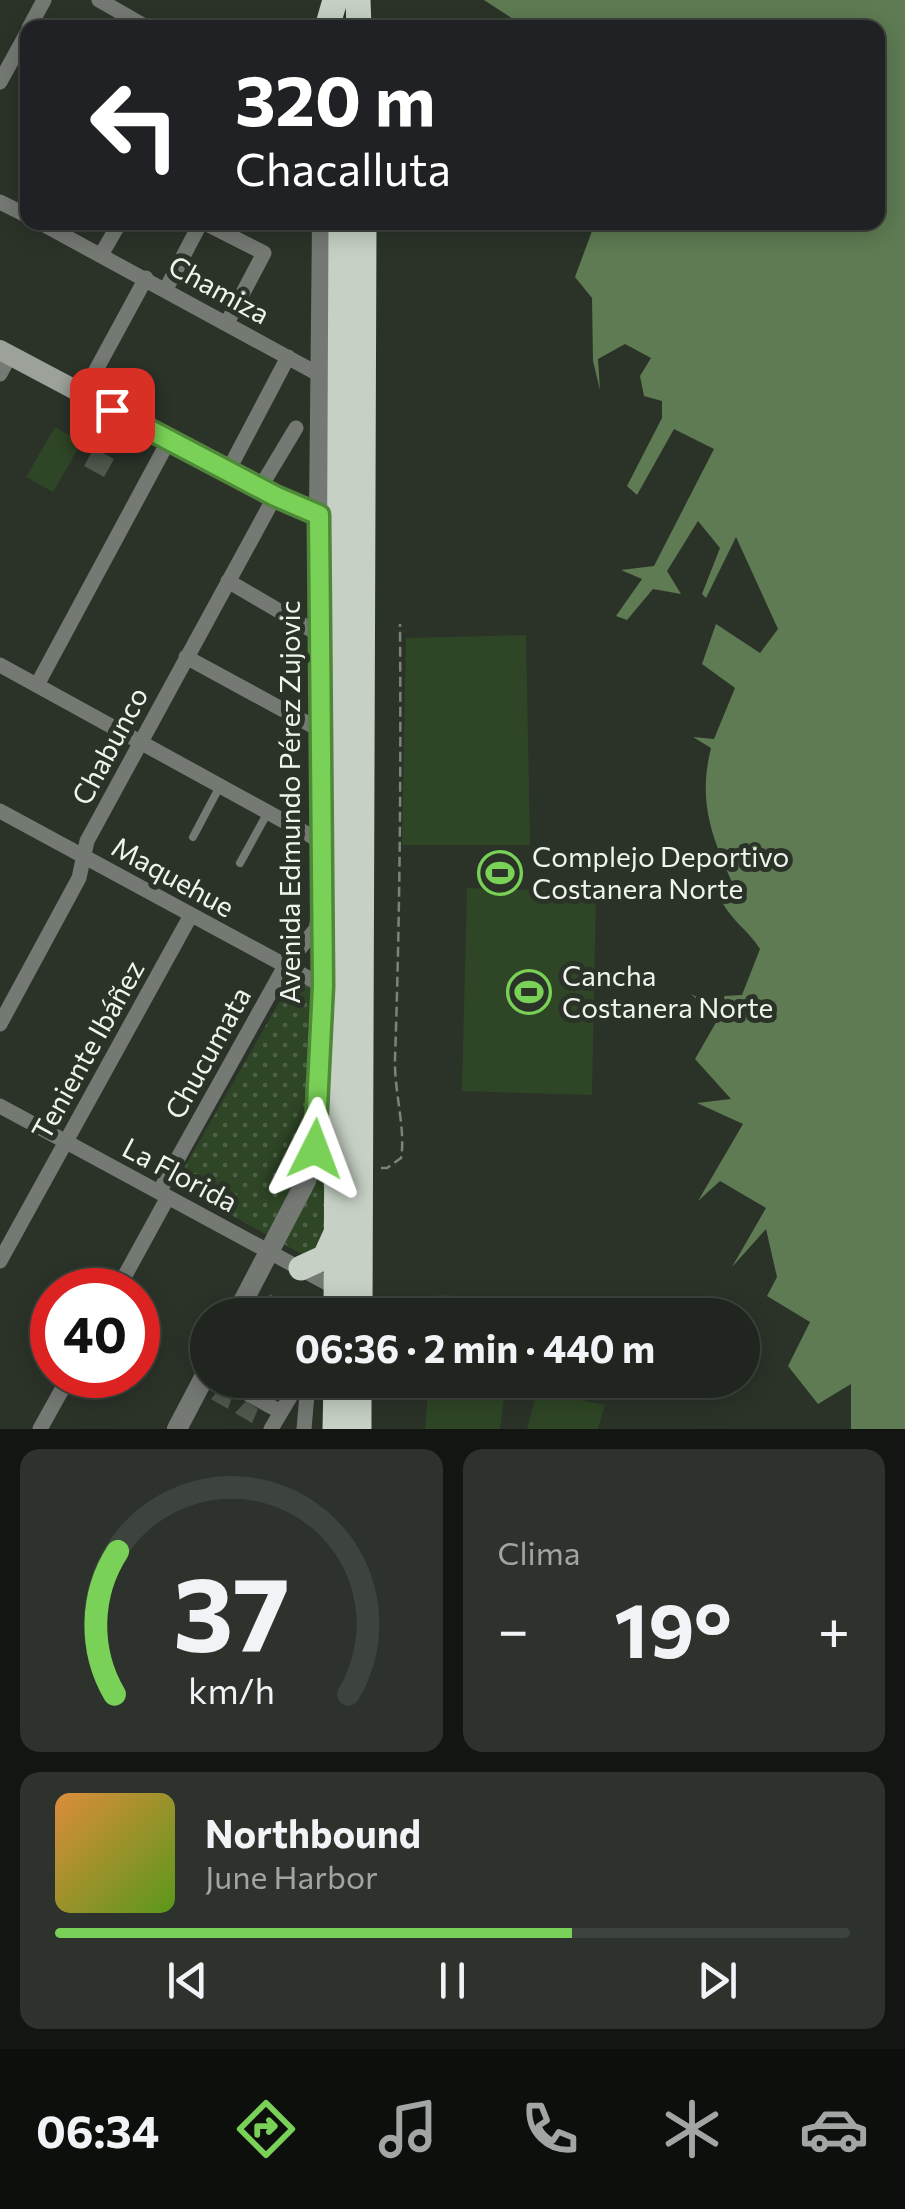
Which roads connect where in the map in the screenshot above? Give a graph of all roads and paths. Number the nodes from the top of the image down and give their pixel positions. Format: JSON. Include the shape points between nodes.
{"nodes":[{"id":1,"x":99,"y":0,"type":"edge"},
{"id":2,"x":133,"y":20,"type":"edge"},
{"id":3,"x":20,"y":44,"type":"edge"},
{"id":4,"x":0,"y":82,"type":"edge"},
{"id":5,"x":54,"y":230,"type":"edge"},
{"id":6,"x":116,"y":230,"type":"edge"},
{"id":7,"x":198,"y":230,"type":"edge"},
{"id":8,"x":218,"y":230,"type":"edge"},
{"id":9,"x":322,"y":230,"type":"edge"},
{"id":10,"x":341,"y":230,"type":"edge"},
{"id":11,"x":364,"y":230,"type":"edge"},
{"id":12,"x":102,"y":255,"type":"junction"},
{"id":13,"x":146,"y":278,"type":"junction"},
{"id":14,"x":166,"y":289,"type":"junction"},
{"id":15,"x":227,"y":322,"type":"junction"},
{"id":16,"x":288,"y":357,"type":"junction"},
{"id":17,"x":3,"y":360,"type":"edge"},
{"id":18,"x":320,"y":376,"type":"junction"},
{"id":19,"x":84,"y":394,"type":"junction"},
{"id":20,"x":296,"y":428,"type":"dead end"},
{"id":21,"x":169,"y":440,"type":"junction"},
{"id":22,"x":228,"y":471,"type":"junction"},
{"id":23,"x":268,"y":492,"type":"junction"},
{"id":24,"x":319,"y":515,"type":"junction"},
{"id":25,"x":228,"y":581,"type":"junction"},
{"id":26,"x":400,"y":624,"type":"dead end"},
{"id":27,"x":320,"y":634,"type":"junction"},
{"id":28,"x":186,"y":657,"type":"junction"},
{"id":29,"x":0,"y":665,"type":"edge"},
{"id":30,"x":37,"y":685,"type":"junction"},
{"id":31,"x":320,"y":730,"type":"junction"},
{"id":32,"x":141,"y":740,"type":"junction"},
{"id":33,"x":220,"y":786,"type":"junction"},
{"id":34,"x":268,"y":812,"type":"junction"},
{"id":35,"x":1,"y":814,"type":"edge"},
{"id":36,"x":193,"y":837,"type":"dead end"},
{"id":37,"x":322,"y":842,"type":"junction"},
{"id":38,"x":84,"y":856,"type":"junction"},
{"id":39,"x":240,"y":863,"type":"dead end"},
{"id":40,"x":323,"y":885,"type":"junction"},
{"id":41,"x":191,"y":915,"type":"junction"},
{"id":42,"x":285,"y":966,"type":"junction"},
{"id":43,"x":323,"y":986,"type":"junction"},
{"id":44,"x":0,"y":1024,"type":"edge"},
{"id":45,"x":0,"y":1106,"type":"edge"},
{"id":46,"x":65,"y":1142,"type":"junction"},
{"id":47,"x":361,"y":1166,"type":"junction"},
{"id":48,"x":164,"y":1195,"type":"junction"},
{"id":49,"x":337,"y":1231,"type":"junction"},
{"id":50,"x":268,"y":1252,"type":"junction"},
{"id":51,"x":0,"y":1261,"type":"edge"},
{"id":52,"x":127,"y":1268,"type":"edge"},
{"id":53,"x":301,"y":1268,"type":"junction"},
{"id":54,"x":336,"y":1288,"type":"junction"},
{"id":55,"x":245,"y":1298,"type":"edge"},
{"id":56,"x":336,"y":1298,"type":"edge"},
{"id":57,"x":360,"y":1298,"type":"edge"},
{"id":58,"x":57,"y":1398,"type":"edge"},
{"id":59,"x":193,"y":1398,"type":"edge"},
{"id":60,"x":256,"y":1398,"type":"edge"},
{"id":61,"x":289,"y":1398,"type":"edge"},
{"id":62,"x":307,"y":1398,"type":"edge"},
{"id":63,"x":335,"y":1398,"type":"edge"},
{"id":64,"x":359,"y":1398,"type":"edge"},
{"id":65,"x":281,"y":1412,"type":"junction"},
{"id":66,"x":40,"y":1429,"type":"edge"},
{"id":67,"x":177,"y":1429,"type":"edge"},
{"id":68,"x":271,"y":1429,"type":"edge"},
{"id":69,"x":304,"y":1429,"type":"edge"},
{"id":70,"x":334,"y":1429,"type":"edge"},
{"id":71,"x":358,"y":1429,"type":"edge"}],
"edges":[{"from":1,"to":2,"type":"street"},
{"from":3,"to":4,"type":"street"},
{"from":5,"to":12,"type":"street","name":"Chamiza"},
{"from":6,"to":12,"type":"street"},
{"from":7,"to":14,"type":"street"},
{"from":8,"to":15,"type":"street","via":[[264,253]]},
{"from":9,"to":18,"type":"street","name":"Avenida Edmundo Pérez Zujovic"},
{"from":10,"to":49,"type":"highway","name":"Avenida Edmundo Pérez Zujovic"},
{"from":11,"to":47,"type":"highway"},
{"from":12,"to":13,"type":"street","name":"Chamiza"},
{"from":13,"to":14,"type":"street","name":"Chamiza"},
{"from":13,"to":19,"type":"street"},
{"from":14,"to":15,"type":"street","name":"Chamiza"},
{"from":15,"to":16,"type":"street","name":"Chamiza"},
{"from":16,"to":18,"type":"street","name":"Chamiza"},
{"from":16,"to":22,"type":"street"},
{"from":17,"to":19,"type":"main road"},
{"from":18,"to":24,"type":"street","name":"Avenida Edmundo Pérez Zujovic"},
{"from":19,"to":21,"type":"main road"},
{"from":20,"to":23,"type":"street","name":"Chabunco"},
{"from":21,"to":22,"type":"main road"},
{"from":21,"to":30,"type":"street"},
{"from":22,"to":23,"type":"main road"},
{"from":23,"to":24,"type":"main road"},
{"from":23,"to":25,"type":"street","name":"Chabunco"},
{"from":24,"to":27,"type":"street","name":"Avenida Edmundo Pérez Zujovic"},
{"from":25,"to":27,"type":"street"},
{"from":25,"to":28,"type":"street","name":"Chabunco"},
{"from":26,"to":47,"type":"path","via":[[395,1078],[404,1143],[402,1158],[387,1168]]},
{"from":27,"to":31,"type":"street","name":"Avenida Edmundo Pérez Zujovic"},
{"from":28,"to":31,"type":"street"},
{"from":28,"to":32,"type":"street","name":"Chabunco"},
{"from":29,"to":30,"type":"street"},
{"from":30,"to":32,"type":"street"},
{"from":31,"to":37,"type":"street","name":"Avenida Edmundo Pérez Zujovic"},
{"from":32,"to":33,"type":"street"},
{"from":32,"to":38,"type":"street","name":"Chabunco"},
{"from":33,"to":34,"type":"street"},
{"from":33,"to":36,"type":"lane"},
{"from":34,"to":37,"type":"street"},
{"from":34,"to":39,"type":"lane"},
{"from":35,"to":38,"type":"street","name":"Maquehue"},
{"from":37,"to":40,"type":"street","name":"Avenida Edmundo Pérez Zujovic"},
{"from":38,"to":41,"type":"street","name":"Maquehue"},
{"from":38,"to":44,"type":"street","name":"Chabunco","via":[[80,878]]},
{"from":40,"to":42,"type":"street","name":"Chucumata","via":[[316,929]]},
{"from":40,"to":43,"type":"street","name":"Avenida Edmundo Pérez Zujovic"},
{"from":41,"to":42,"type":"street","name":"Maquehue"},
{"from":41,"to":46,"type":"street","name":"Teniente Ibáñez"},
{"from":42,"to":43,"type":"street","name":"Maquehue"},
{"from":42,"to":48,"type":"street","name":"Chucumata"},
{"from":43,"to":50,"type":"street","name":"Avenida Edmundo Pérez Zujovic","via":[[313,1160]]},
{"from":45,"to":46,"type":"street","name":"La Florida"},
{"from":46,"to":48,"type":"street","name":"La Florida"},
{"from":46,"to":51,"type":"street","name":"Teniente Ibáñez"},
{"from":47,"to":57,"type":"highway"},
{"from":48,"to":50,"type":"street","name":"La Florida"},
{"from":48,"to":52,"type":"street","name":"Chucumata"},
{"from":49,"to":53,"type":"highway","via":[[325,1256]]},
{"from":49,"to":54,"type":"highway","name":"Avenida Edmundo Pérez Zujovic"},
{"from":50,"to":53,"type":"street","name":"La Florida"},
{"from":50,"to":55,"type":"street","name":"Avenida Edmundo Pérez Zujovic"},
{"from":53,"to":54,"type":"street","name":"La Florida"},
{"from":54,"to":56,"type":"highway","name":"Avenida Edmundo Pérez Zujovic"},
{"from":58,"to":66,"type":"street"},
{"from":59,"to":67,"type":"street"},
{"from":60,"to":65,"type":"street"},
{"from":61,"to":65,"type":"street"},
{"from":62,"to":69,"type":"street"},
{"from":63,"to":70,"type":"highway"},
{"from":64,"to":71,"type":"highway"},
{"from":65,"to":68,"type":"street"}]}
